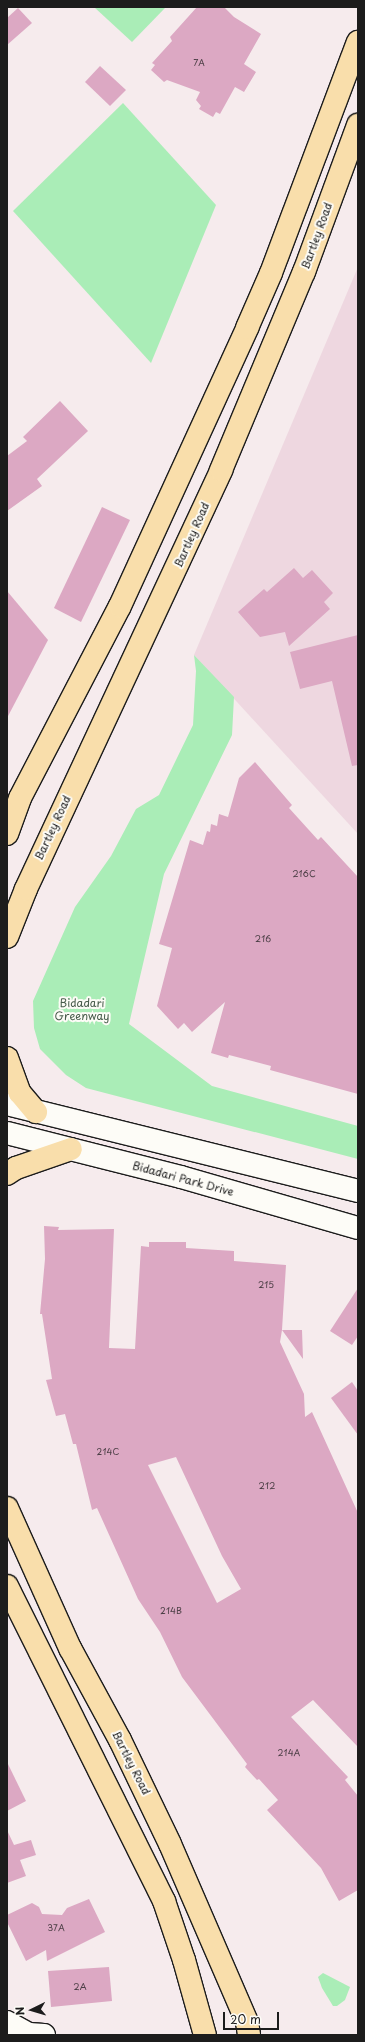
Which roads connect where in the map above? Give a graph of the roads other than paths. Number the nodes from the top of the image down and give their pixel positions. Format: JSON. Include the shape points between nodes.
{"nodes":[{"id":1,"x":358,"y":42,"type":"edge"},
{"id":2,"x":358,"y":125,"type":"edge"},
{"id":3,"x":7,"y":834,"type":"edge"},
{"id":4,"x":7,"y":937,"type":"edge"},
{"id":5,"x":7,"y":1058,"type":"edge"},
{"id":6,"x":7,"y":1104,"type":"edge"},
{"id":7,"x":36,"y":1112,"type":"junction"},
{"id":8,"x":7,"y":1133,"type":"edge"},
{"id":9,"x":71,"y":1149,"type":"junction"},
{"id":10,"x":7,"y":1174,"type":"edge"},
{"id":11,"x":358,"y":1191,"type":"edge"},
{"id":12,"x":358,"y":1228,"type":"edge"},
{"id":13,"x":7,"y":1508,"type":"edge"},
{"id":14,"x":7,"y":1586,"type":"edge"},
{"id":15,"x":7,"y":2022,"type":"edge"},
{"id":16,"x":248,"y":2028,"type":"edge"},
{"id":17,"x":44,"y":2035,"type":"edge"},
{"id":18,"x":205,"y":2035,"type":"edge"}],
"edges":[{"from":1,"to":3,"type":"highway","via":[[271,273],[247,328],[120,606],[20,798]]},
{"from":2,"to":4,"type":"highway","name":"Bartley Road","via":[[304,272],[221,470],[26,889]]},
{"from":5,"to":7,"type":"highway","via":[[20,1093]]},
{"from":6,"to":7,"type":"street"},
{"from":7,"to":11,"type":"street"},
{"from":8,"to":9,"type":"street","name":"Bidadari Park Drive"},
{"from":9,"to":10,"type":"highway","via":[[29,1163]]},
{"from":9,"to":12,"type":"street","name":"Bidadari Park Drive","via":[[181,1177]]},
{"from":13,"to":16,"type":"highway","name":"Bartley Road","via":[[70,1648],[120,1740],[170,1844]]},
{"from":14,"to":18,"type":"highway","via":[[164,1901]]},
{"from":15,"to":17,"type":"street","via":[[29,2034]]}]}
